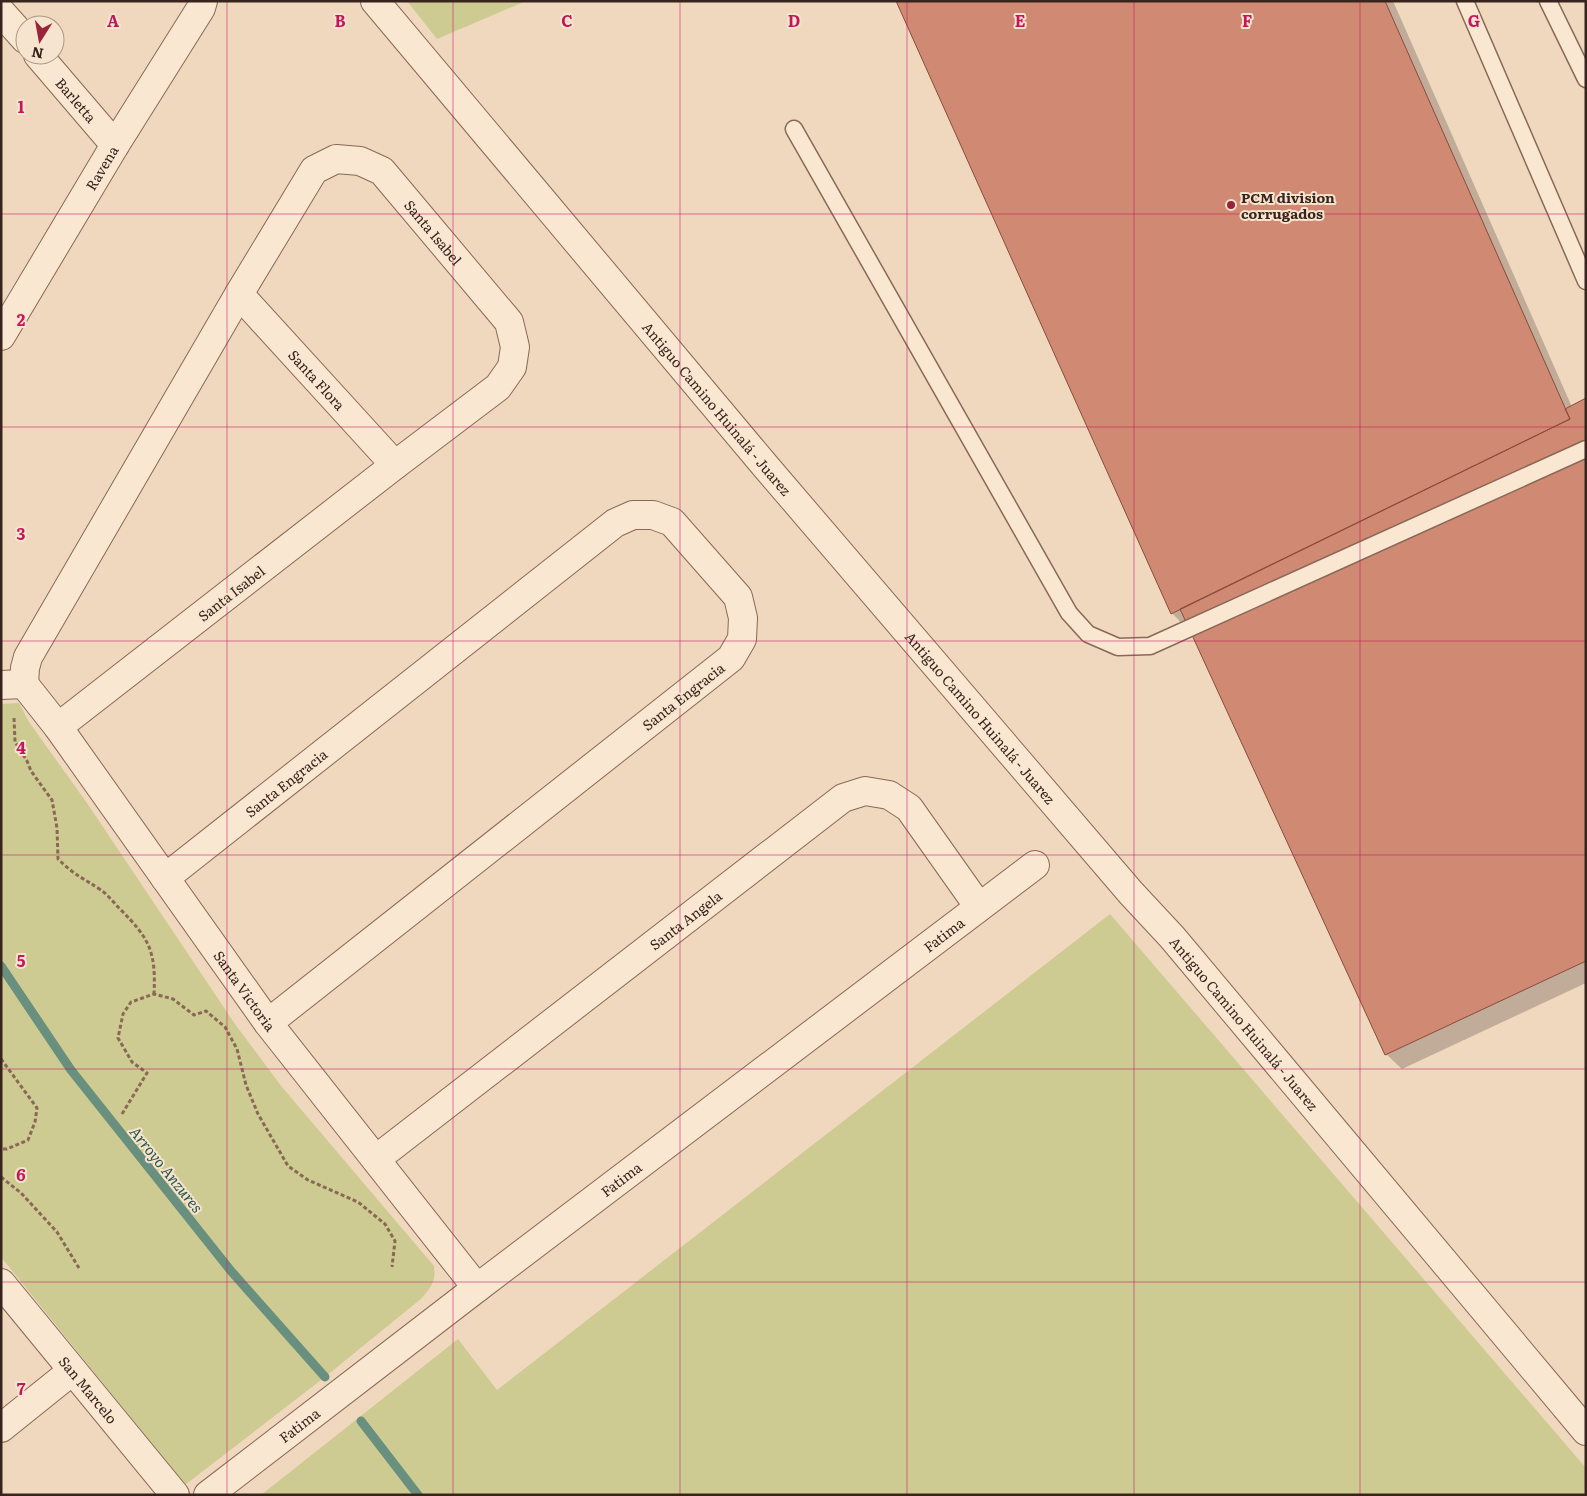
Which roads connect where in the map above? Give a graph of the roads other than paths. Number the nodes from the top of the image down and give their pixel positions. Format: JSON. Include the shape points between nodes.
{"nodes":[{"id":1,"x":203,"y":1,"type":"edge"},
{"id":2,"x":376,"y":1,"type":"edge"},
{"id":3,"x":1465,"y":1,"type":"edge"},
{"id":4,"x":1548,"y":1,"type":"edge"},
{"id":5,"x":1,"y":12,"type":"edge"},
{"id":6,"x":15,"y":28,"type":"edge"},
{"id":7,"x":47,"y":65,"type":"edge"},
{"id":8,"x":1586,"y":79,"type":"edge"},
{"id":9,"x":794,"y":129,"type":"dead end"},
{"id":10,"x":115,"y":145,"type":"junction"},
{"id":11,"x":1586,"y":281,"type":"edge"},
{"id":12,"x":239,"y":294,"type":"junction"},
{"id":13,"x":9,"y":300,"type":"edge"},
{"id":14,"x":1,"y":336,"type":"edge"},
{"id":15,"x":1585,"y":451,"type":"edge"},
{"id":16,"x":395,"y":465,"type":"junction"},
{"id":17,"x":14,"y":684,"type":"edge"},
{"id":18,"x":58,"y":727,"type":"junction"},
{"id":19,"x":1035,"y":865,"type":"dead end"},
{"id":20,"x":165,"y":878,"type":"junction"},
{"id":21,"x":979,"y":907,"type":"junction"},
{"id":22,"x":268,"y":1023,"type":"junction"},
{"id":23,"x":376,"y":1159,"type":"junction"},
{"id":24,"x":1,"y":1283,"type":"edge"},
{"id":25,"x":477,"y":1288,"type":"junction"},
{"id":26,"x":72,"y":1371,"type":"junction"},
{"id":27,"x":1,"y":1428,"type":"edge"},
{"id":28,"x":1586,"y":1431,"type":"edge"},
{"id":29,"x":175,"y":1495,"type":"edge"},
{"id":30,"x":208,"y":1495,"type":"edge"}],
"edges":[{"from":1,"to":10,"type":"street","name":"Ravena"},
{"from":2,"to":28,"type":"street","name":"Antiguo Camino Huinalá - Juarez","via":[[767,468],[1172,937]]},
{"from":3,"to":11,"type":"lane"},
{"from":4,"to":8,"type":"lane"},
{"from":5,"to":6,"type":"street"},
{"from":7,"to":10,"type":"street","name":"Barletta"},
{"from":9,"to":15,"type":"lane","via":[[1069,613],[1088,634],[1118,647],[1150,646]]},
{"from":10,"to":13,"type":"street","name":"Ravena"},
{"from":12,"to":16,"type":"street","name":"Santa Flora"},
{"from":12,"to":16,"type":"street","name":"Santa Isabel","via":[[314,170],[336,160],[360,161],[382,171],[509,322],[515,346],[512,367],[498,388]]},
{"from":12,"to":17,"type":"street","name":"Santa Isabel"},
{"from":13,"to":14,"type":"street","name":"Ravena"},
{"from":16,"to":18,"type":"street","name":"Santa Isabel"},
{"from":17,"to":18,"type":"street","name":"Santa Victoria"},
{"from":18,"to":20,"type":"street","name":"Santa Victoria"},
{"from":19,"to":21,"type":"street","name":"Fatima"},
{"from":20,"to":22,"type":"street","name":"Santa Victoria"},
{"from":20,"to":22,"type":"street","name":"Santa Engracia","via":[[615,523],[633,515],[653,515],[672,522],[738,597],[743,618],[742,639],[731,658]]},
{"from":21,"to":23,"type":"street","name":"Santa Angela","via":[[909,808],[889,795],[865,791],[843,798]]},
{"from":21,"to":25,"type":"street","name":"Fatima"},
{"from":22,"to":23,"type":"street","name":"Santa Victoria"},
{"from":23,"to":25,"type":"street","name":"Santa Victoria"},
{"from":24,"to":26,"type":"street","name":"San Marcelo"},
{"from":25,"to":30,"type":"street","name":"Fatima"},
{"from":26,"to":27,"type":"street"},
{"from":26,"to":29,"type":"street","name":"San Marcelo"}]}
